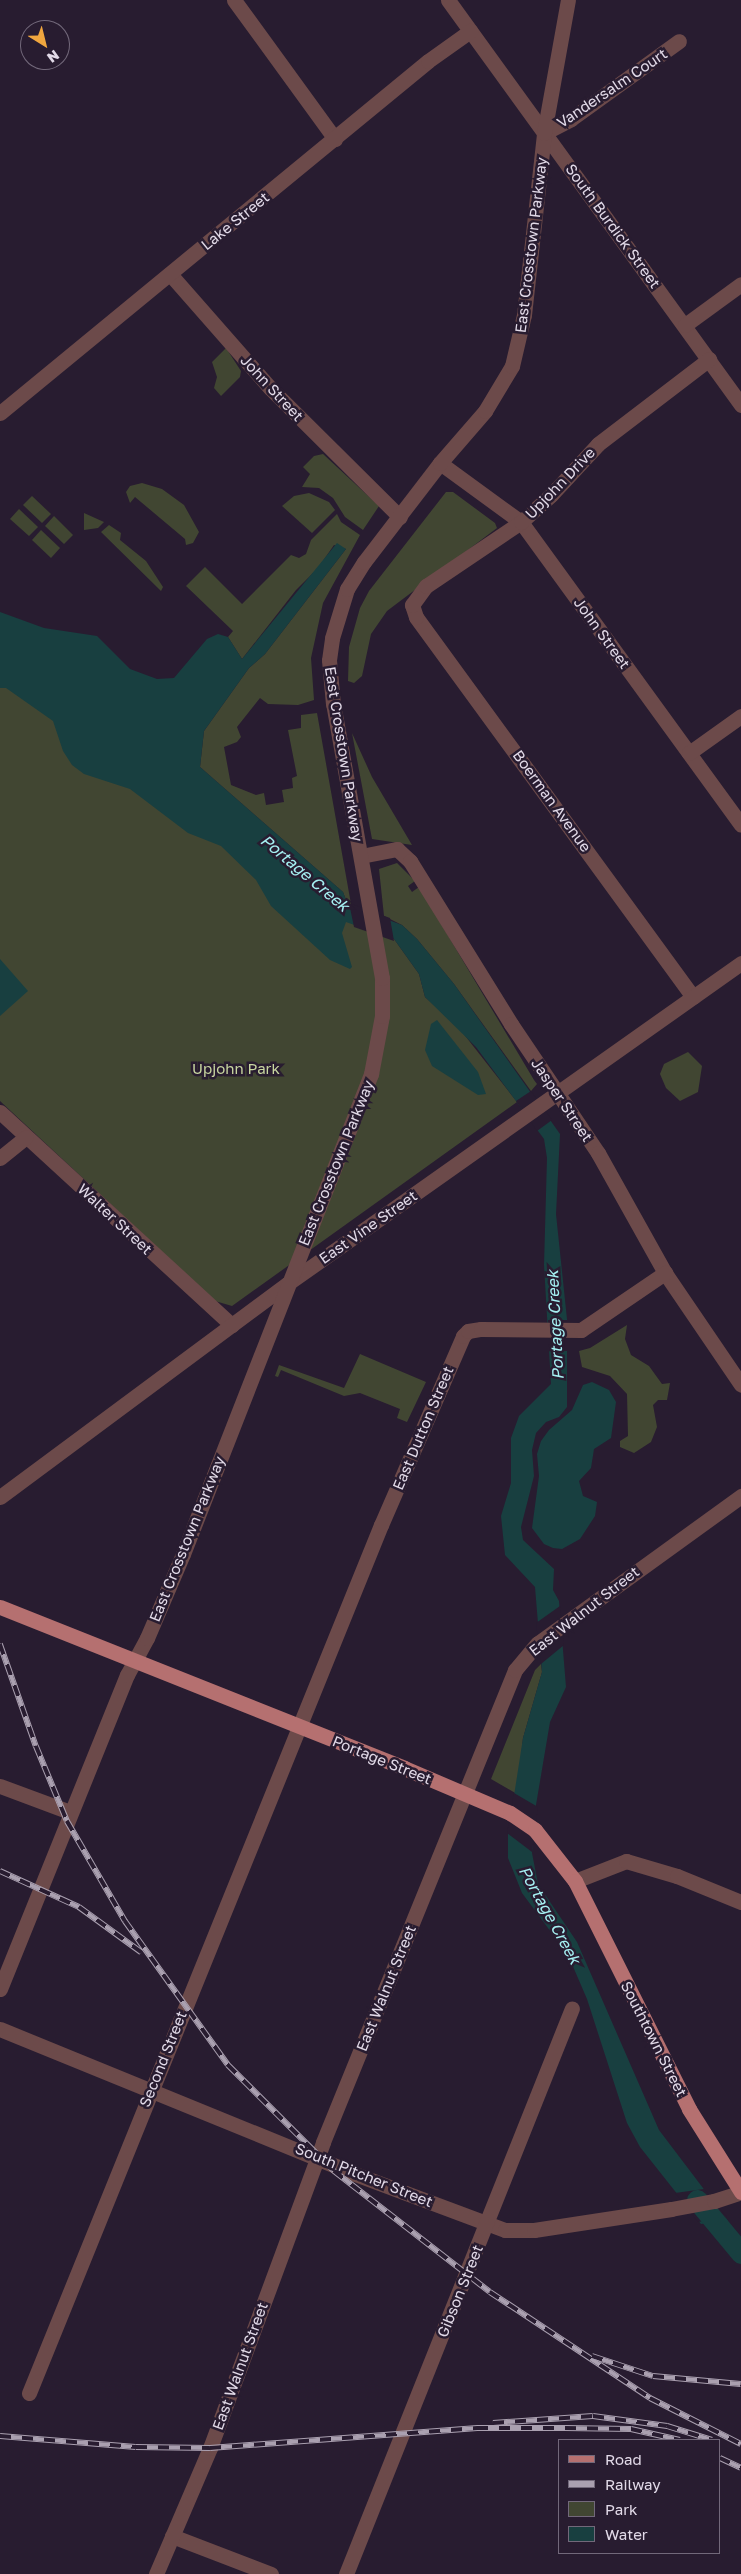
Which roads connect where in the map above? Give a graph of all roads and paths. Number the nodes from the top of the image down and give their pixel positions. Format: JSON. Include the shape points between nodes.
{"nodes":[{"id":1,"x":234,"y":0,"type":"edge"},
{"id":2,"x":448,"y":0,"type":"edge"},
{"id":3,"x":568,"y":0,"type":"edge"},
{"id":4,"x":470,"y":31,"type":"junction"},
{"id":5,"x":679,"y":42,"type":"dead end"},
{"id":6,"x":544,"y":133,"type":"junction"},
{"id":7,"x":336,"y":139,"type":"junction"},
{"id":8,"x":170,"y":274,"type":"junction"},
{"id":9,"x":741,"y":284,"type":"edge"},
{"id":10,"x":684,"y":324,"type":"junction"},
{"id":11,"x":709,"y":359,"type":"junction"},
{"id":12,"x":741,"y":405,"type":"edge"},
{"id":13,"x":0,"y":413,"type":"edge"},
{"id":14,"x":440,"y":463,"type":"junction"},
{"id":15,"x":400,"y":517,"type":"junction"},
{"id":16,"x":521,"y":522,"type":"junction"},
{"id":17,"x":412,"y":605,"type":"joint"},
{"id":18,"x":741,"y":716,"type":"edge"},
{"id":19,"x":689,"y":753,"type":"junction"},
{"id":20,"x":741,"y":825,"type":"edge"},
{"id":21,"x":361,"y":856,"type":"junction"},
{"id":22,"x":741,"y":963,"type":"edge"},
{"id":23,"x":694,"y":997,"type":"junction"},
{"id":24,"x":558,"y":1094,"type":"junction"},
{"id":25,"x":0,"y":1112,"type":"edge"},
{"id":26,"x":26,"y":1137,"type":"junction"},
{"id":27,"x":0,"y":1158,"type":"edge"},
{"id":28,"x":665,"y":1273,"type":"junction"},
{"id":29,"x":286,"y":1284,"type":"junction"},
{"id":30,"x":232,"y":1325,"type":"junction"},
{"id":31,"x":741,"y":1385,"type":"edge"},
{"id":32,"x":741,"y":1496,"type":"edge"},
{"id":33,"x":0,"y":1497,"type":"edge"},
{"id":34,"x":0,"y":1607,"type":"edge"},
{"id":35,"x":134,"y":1660,"type":"junction"},
{"id":36,"x":299,"y":1726,"type":"junction"},
{"id":37,"x":0,"y":1786,"type":"edge"},
{"id":38,"x":465,"y":1794,"type":"junction"},
{"id":39,"x":70,"y":1812,"type":"junction"},
{"id":40,"x":575,"y":1881,"type":"junction"},
{"id":41,"x":741,"y":1902,"type":"edge"},
{"id":42,"x":0,"y":1989,"type":"edge"},
{"id":43,"x":572,"y":2008,"type":"dead end"},
{"id":44,"x":0,"y":2029,"type":"edge"},
{"id":45,"x":151,"y":2090,"type":"junction"},
{"id":46,"x":318,"y":2156,"type":"junction"},
{"id":47,"x":741,"y":2192,"type":"edge"},
{"id":48,"x":488,"y":2224,"type":"junction"},
{"id":49,"x":29,"y":2393,"type":"dead end"},
{"id":50,"x":172,"y":2536,"type":"junction"},
{"id":51,"x":156,"y":2574,"type":"edge"},
{"id":52,"x":271,"y":2574,"type":"edge"},
{"id":53,"x":346,"y":2574,"type":"edge"}],
"edges":[{"from":1,"to":7,"type":"street"},
{"from":2,"to":4,"type":"street","name":"South Burdick Street"},
{"from":3,"to":6,"type":"street","name":"East Crosstown Parkway"},
{"from":4,"to":6,"type":"street","name":"South Burdick Street"},
{"from":4,"to":7,"type":"street","name":"Lake Street"},
{"from":5,"to":6,"type":"street","name":"Vandersalm Court","via":[[571,119]]},
{"from":6,"to":10,"type":"street","name":"South Burdick Street"},
{"from":6,"to":14,"type":"street","name":"East Crosstown Parkway","via":[[524,315],[512,366],[485,411]]},
{"from":7,"to":8,"type":"street","name":"Lake Street"},
{"from":8,"to":13,"type":"street","name":"Lake Street"},
{"from":8,"to":15,"type":"street","name":"John Street","via":[[270,388]]},
{"from":9,"to":10,"type":"street"},
{"from":10,"to":11,"type":"street","name":"South Burdick Street"},
{"from":11,"to":12,"type":"street","name":"South Burdick Street"},
{"from":11,"to":16,"type":"street","name":"Upjohn Drive","via":[[598,444]]},
{"from":14,"to":15,"type":"street","name":"East Crosstown Parkway"},
{"from":14,"to":16,"type":"street","name":"John Street"},
{"from":15,"to":21,"type":"street","name":"East Crosstown Parkway","via":[[347,589],[337,614],[331,645],[333,704]]},
{"from":16,"to":17,"type":"street","name":"Upjohn Drive","via":[[426,586]]},
{"from":16,"to":19,"type":"street","name":"John Street"},
{"from":17,"to":23,"type":"street","name":"Boerman Avenue","via":[[416,617]]},
{"from":18,"to":19,"type":"street"},
{"from":19,"to":20,"type":"street","name":"John Street"},
{"from":21,"to":24,"type":"street","name":"Jasper Street","via":[[390,849],[404,853]]},
{"from":21,"to":29,"type":"street","name":"East Crosstown Parkway","via":[[383,997],[371,1074]]},
{"from":22,"to":23,"type":"street","name":"East Vine Street"},
{"from":23,"to":24,"type":"street","name":"East Vine Street"},
{"from":24,"to":28,"type":"street","name":"Jasper Street","via":[[598,1154]]},
{"from":24,"to":29,"type":"street","name":"East Vine Street"},
{"from":25,"to":26,"type":"street","name":"Walter Street"},
{"from":26,"to":27,"type":"street"},
{"from":26,"to":30,"type":"street","name":"Walter Street"},
{"from":28,"to":31,"type":"street","name":"Jasper Street"},
{"from":28,"to":36,"type":"street","name":"East Dutton Street","via":[[586,1328],[568,1332],[481,1329],[468,1331],[463,1336]]},
{"from":29,"to":30,"type":"street","name":"East Vine Street"},
{"from":29,"to":35,"type":"street","name":"East Crosstown Parkway","via":[[274,1327],[183,1554],[147,1638]]},
{"from":30,"to":33,"type":"street","name":"East Vine Street"},
{"from":32,"to":38,"type":"street","name":"East Walnut Street","via":[[538,1643],[514,1670]]},
{"from":34,"to":35,"type":"main road","name":"Portage Street"},
{"from":35,"to":36,"type":"main road","name":"Portage Street"},
{"from":35,"to":39,"type":"street","name":"East Crosstown Parkway"},
{"from":36,"to":38,"type":"main road","name":"Portage Street"},
{"from":36,"to":45,"type":"street","name":"Second Street"},
{"from":37,"to":39,"type":"street"},
{"from":38,"to":40,"type":"main road","name":"Portage Street","via":[[510,1813],[535,1830]]},
{"from":38,"to":46,"type":"street","name":"East Walnut Street"},
{"from":39,"to":42,"type":"street","name":"East Crosstown Parkway"},
{"from":40,"to":41,"type":"street","via":[[626,1862],[677,1876]]},
{"from":40,"to":47,"type":"main road","name":"Southtown Street","via":[[689,2109]]},
{"from":43,"to":48,"type":"street","name":"Gibson Street"},
{"from":44,"to":45,"type":"street","name":"South Pitcher Street"},
{"from":45,"to":46,"type":"street","name":"South Pitcher Street"},
{"from":45,"to":49,"type":"street","name":"Second Street"},
{"from":46,"to":48,"type":"street","name":"South Pitcher Street","via":[[355,2174]]},
{"from":46,"to":50,"type":"street","name":"East Walnut Street","via":[[210,2448]]},
{"from":47,"to":48,"type":"street","name":"South Pitcher Street","via":[[714,2201],[534,2230],[512,2231]]},
{"from":48,"to":53,"type":"street","name":"Gibson Street"},
{"from":50,"to":51,"type":"street","name":"East Walnut Street"},
{"from":50,"to":52,"type":"street"}]}
